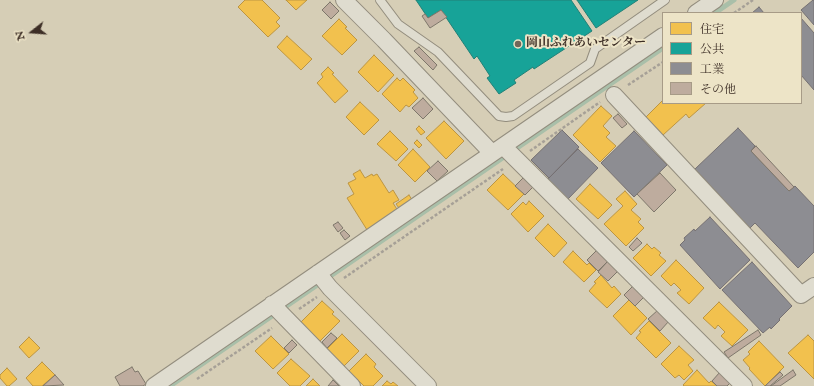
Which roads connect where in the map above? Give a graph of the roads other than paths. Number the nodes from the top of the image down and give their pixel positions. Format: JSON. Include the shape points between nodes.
{"nodes":[{"id":1,"x":344,"y":0,"type":"edge"},
{"id":2,"x":380,"y":0,"type":"edge"},
{"id":3,"x":665,"y":0,"type":"edge"},
{"id":4,"x":715,"y":0,"type":"edge"},
{"id":5,"x":697,"y":12,"type":"edge"},
{"id":6,"x":662,"y":37,"type":"edge"},
{"id":7,"x":614,"y":95,"type":"road end"},
{"id":8,"x":506,"y":153,"type":"junction"},
{"id":9,"x":325,"y":280,"type":"junction"},
{"id":10,"x":812,"y":290,"type":"edge"},
{"id":11,"x":279,"y":311,"type":"junction"},
{"id":12,"x":154,"y":386,"type":"edge"},
{"id":13,"x":352,"y":386,"type":"edge"},
{"id":14,"x":428,"y":386,"type":"edge"},
{"id":15,"x":744,"y":386,"type":"edge"}],
"edges":[{"from":1,"to":8,"type":"street"},
{"from":2,"to":3,"type":"lane","via":[[398,24],[438,52],[499,116],[506,117],[512,116],[590,63],[595,49]]},
{"from":4,"to":5,"type":"street"},
{"from":6,"to":8,"type":"street"},
{"from":7,"to":10,"type":"street","via":[[801,295]]},
{"from":8,"to":9,"type":"street"},
{"from":8,"to":15,"type":"street"},
{"from":9,"to":11,"type":"street"},
{"from":9,"to":14,"type":"street"},
{"from":11,"to":12,"type":"street"},
{"from":11,"to":13,"type":"street"}]}
